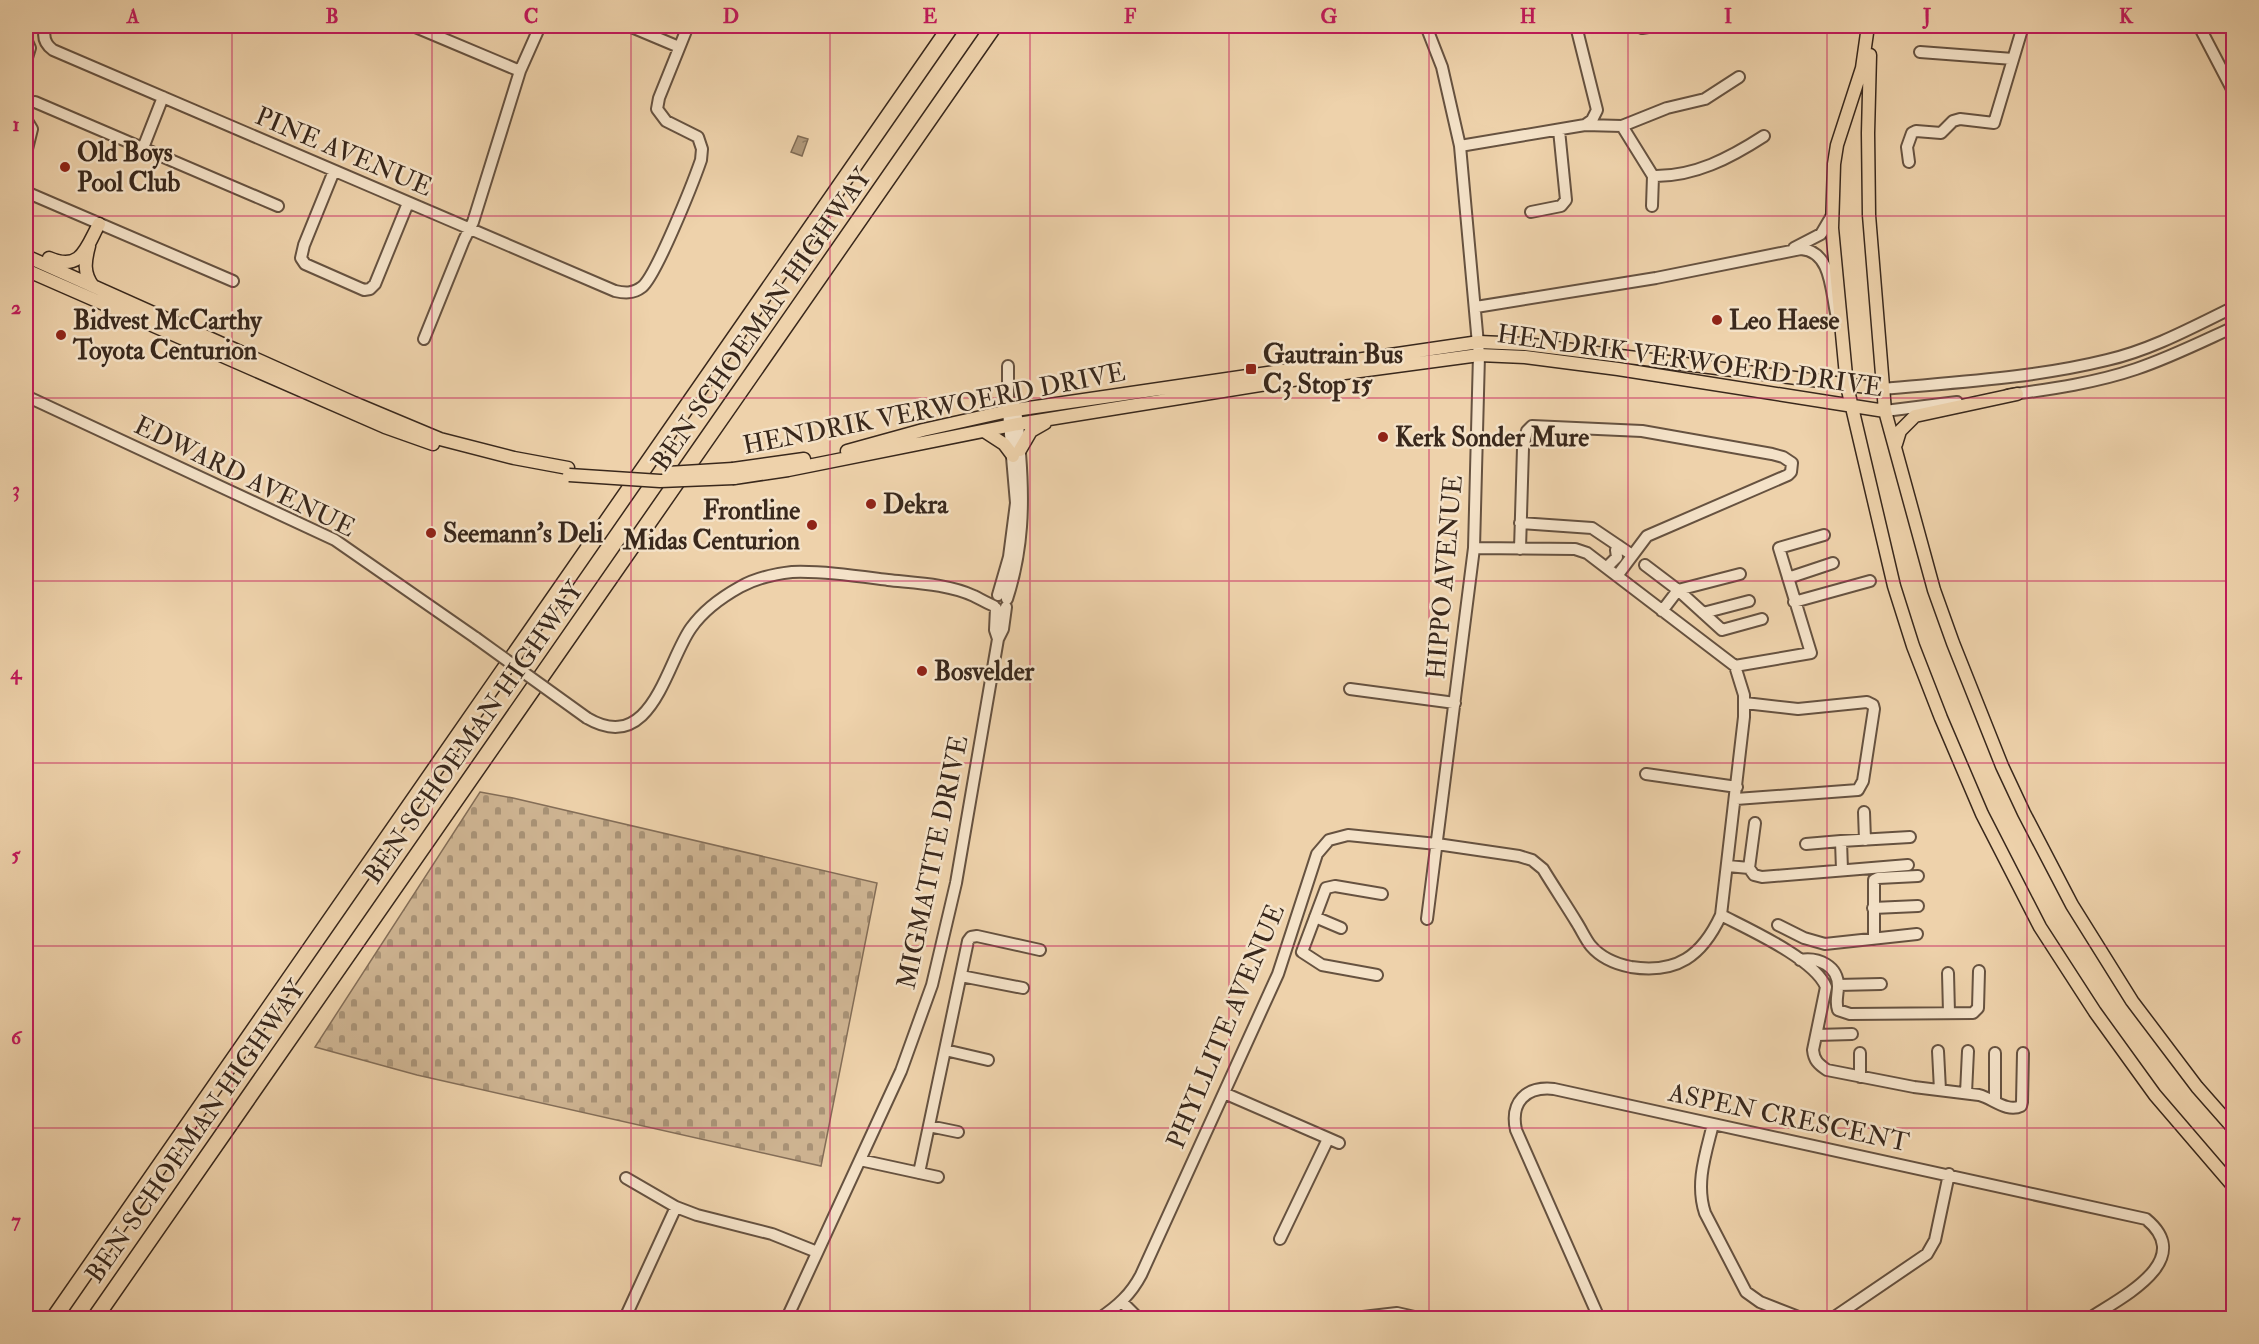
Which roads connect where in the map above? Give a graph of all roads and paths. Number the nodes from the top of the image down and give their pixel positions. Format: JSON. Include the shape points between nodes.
{"nodes":[{"id":1,"x":413,"y":26,"type":"edge"},
{"id":2,"x":540,"y":26,"type":"edge"},
{"id":3,"x":629,"y":26,"type":"edge"},
{"id":4,"x":688,"y":26,"type":"edge"},
{"id":5,"x":951,"y":26,"type":"edge"},
{"id":6,"x":994,"y":26,"type":"edge"},
{"id":7,"x":1426,"y":26,"type":"edge"},
{"id":8,"x":1575,"y":26,"type":"edge"},
{"id":9,"x":1637,"y":26,"type":"edge"},
{"id":10,"x":1654,"y":26,"type":"edge"},
{"id":11,"x":1868,"y":26,"type":"edge"},
{"id":12,"x":1873,"y":26,"type":"edge"},
{"id":13,"x":2023,"y":26,"type":"edge"},
{"id":14,"x":2199,"y":26,"type":"edge"},
{"id":15,"x":45,"y":27,"type":"edge"},
{"id":16,"x":26,"y":39,"type":"edge"},
{"id":17,"x":679,"y":46,"type":"junction"},
{"id":18,"x":1920,"y":52,"type":"dead end"},
{"id":19,"x":2013,"y":59,"type":"junction"},
{"id":20,"x":26,"y":61,"type":"edge"},
{"id":21,"x":520,"y":71,"type":"junction"},
{"id":22,"x":2228,"y":71,"type":"edge"},
{"id":23,"x":1739,"y":77,"type":"dead end"},
{"id":24,"x":2234,"y":93,"type":"edge"},
{"id":25,"x":163,"y":97,"type":"junction"},
{"id":26,"x":34,"y":102,"type":"dead end"},
{"id":27,"x":1597,"y":111,"type":"junction"},
{"id":28,"x":26,"y":119,"type":"edge"},
{"id":29,"x":1585,"y":125,"type":"junction"},
{"id":30,"x":1620,"y":127,"type":"junction"},
{"id":31,"x":1559,"y":130,"type":"junction"},
{"id":32,"x":1764,"y":136,"type":"dead end"},
{"id":33,"x":1460,"y":146,"type":"junction"},
{"id":34,"x":143,"y":148,"type":"junction"},
{"id":35,"x":26,"y":153,"type":"edge"},
{"id":36,"x":1909,"y":162,"type":"dead end"},
{"id":37,"x":334,"y":171,"type":"junction"},
{"id":38,"x":1653,"y":176,"type":"junction"},
{"id":39,"x":26,"y":192,"type":"edge"},
{"id":40,"x":408,"y":203,"type":"junction"},
{"id":41,"x":278,"y":206,"type":"dead end"},
{"id":42,"x":1652,"y":206,"type":"dead end"},
{"id":43,"x":1531,"y":212,"type":"dead end"},
{"id":44,"x":1832,"y":217,"type":"junction"},
{"id":45,"x":99,"y":224,"type":"junction"},
{"id":46,"x":470,"y":230,"type":"junction"},
{"id":47,"x":91,"y":239,"type":"junction"},
{"id":48,"x":26,"y":248,"type":"edge"},
{"id":49,"x":1788,"y":251,"type":"junction"},
{"id":50,"x":26,"y":256,"type":"edge"},
{"id":51,"x":26,"y":270,"type":"edge"},
{"id":52,"x":233,"y":281,"type":"dead end"},
{"id":53,"x":94,"y":286,"type":"junction"},
{"id":54,"x":1476,"y":307,"type":"junction"},
{"id":55,"x":2234,"y":307,"type":"edge"},
{"id":56,"x":2234,"y":327,"type":"edge"},
{"id":57,"x":424,"y":339,"type":"dead end"},
{"id":58,"x":1843,"y":345,"type":"junction"},
{"id":59,"x":1479,"y":349,"type":"junction"},
{"id":60,"x":1008,"y":366,"type":"dead end"},
{"id":61,"x":1847,"y":386,"type":"junction"},
{"id":62,"x":1883,"y":389,"type":"junction"},
{"id":63,"x":2017,"y":394,"type":"junction"},
{"id":64,"x":26,"y":396,"type":"edge"},
{"id":65,"x":1851,"y":406,"type":"junction"},
{"id":66,"x":1012,"y":410,"type":"junction"},
{"id":67,"x":1885,"y":411,"type":"junction"},
{"id":68,"x":1054,"y":419,"type":"junction"},
{"id":69,"x":1014,"y":425,"type":"junction"},
{"id":70,"x":984,"y":431,"type":"junction"},
{"id":71,"x":1896,"y":445,"type":"junction"},
{"id":72,"x":1016,"y":453,"type":"junction"},
{"id":73,"x":569,"y":471,"type":"junction"},
{"id":74,"x":734,"y":473,"type":"junction"},
{"id":75,"x":1520,"y":523,"type":"junction"},
{"id":76,"x":1824,"y":535,"type":"dead end"},
{"id":77,"x":1619,"y":546,"type":"junction"},
{"id":78,"x":1474,"y":548,"type":"junction"},
{"id":79,"x":1520,"y":549,"type":"junction"},
{"id":80,"x":1632,"y":555,"type":"junction"},
{"id":81,"x":1833,"y":563,"type":"dead end"},
{"id":82,"x":1645,"y":565,"type":"dead end"},
{"id":83,"x":1607,"y":567,"type":"junction"},
{"id":84,"x":1740,"y":574,"type":"dead end"},
{"id":85,"x":1617,"y":576,"type":"junction"},
{"id":86,"x":1788,"y":578,"type":"junction"},
{"id":87,"x":1870,"y":581,"type":"dead end"},
{"id":88,"x":1678,"y":590,"type":"junction"},
{"id":89,"x":999,"y":602,"type":"junction"},
{"id":90,"x":1749,"y":602,"type":"dead end"},
{"id":91,"x":1794,"y":602,"type":"junction"},
{"id":92,"x":1662,"y":611,"type":"junction"},
{"id":93,"x":1703,"y":613,"type":"junction"},
{"id":94,"x":1762,"y":619,"type":"dead end"},
{"id":95,"x":1735,"y":666,"type":"junction"},
{"id":96,"x":1350,"y":689,"type":"dead end"},
{"id":97,"x":1455,"y":703,"type":"junction"},
{"id":98,"x":1745,"y":703,"type":"junction"},
{"id":99,"x":1646,"y":774,"type":"dead end"},
{"id":100,"x":1737,"y":787,"type":"junction"},
{"id":101,"x":1736,"y":799,"type":"junction"},
{"id":102,"x":1864,"y":812,"type":"dead end"},
{"id":103,"x":1755,"y":823,"type":"dead end"},
{"id":104,"x":1910,"y":837,"type":"dead end"},
{"id":105,"x":1865,"y":840,"type":"junction"},
{"id":106,"x":1841,"y":841,"type":"junction"},
{"id":107,"x":1806,"y":843,"type":"dead end"},
{"id":108,"x":1437,"y":844,"type":"junction"},
{"id":109,"x":1908,"y":865,"type":"dead end"},
{"id":110,"x":1728,"y":866,"type":"junction"},
{"id":111,"x":1749,"y":868,"type":"junction"},
{"id":112,"x":1842,"y":870,"type":"junction"},
{"id":113,"x":1918,"y":876,"type":"dead end"},
{"id":114,"x":1382,"y":894,"type":"dead end"},
{"id":115,"x":1918,"y":906,"type":"dead end"},
{"id":116,"x":1874,"y":908,"type":"junction"},
{"id":117,"x":1721,"y":915,"type":"junction"},
{"id":118,"x":1315,"y":918,"type":"junction"},
{"id":119,"x":1427,"y":919,"type":"dead end"},
{"id":120,"x":1778,"y":925,"type":"dead end"},
{"id":121,"x":1341,"y":928,"type":"dead end"},
{"id":122,"x":1917,"y":934,"type":"dead end"},
{"id":123,"x":1804,"y":938,"type":"junction"},
{"id":124,"x":1874,"y":939,"type":"junction"},
{"id":125,"x":1290,"y":941,"type":"junction"},
{"id":126,"x":1304,"y":946,"type":"junction"},
{"id":127,"x":1040,"y":950,"type":"dead end"},
{"id":128,"x":1797,"y":957,"type":"junction"},
{"id":129,"x":1979,"y":970,"type":"dead end"},
{"id":130,"x":1948,"y":974,"type":"dead end"},
{"id":131,"x":1377,"y":975,"type":"dead end"},
{"id":132,"x":961,"y":976,"type":"junction"},
{"id":133,"x":1881,"y":984,"type":"dead end"},
{"id":134,"x":1838,"y":985,"type":"junction"},
{"id":135,"x":1023,"y":988,"type":"dead end"},
{"id":136,"x":1949,"y":1013,"type":"junction"},
{"id":137,"x":1852,"y":1034,"type":"dead end"},
{"id":138,"x":1816,"y":1035,"type":"junction"},
{"id":139,"x":945,"y":1050,"type":"junction"},
{"id":140,"x":1938,"y":1051,"type":"dead end"},
{"id":141,"x":1968,"y":1051,"type":"dead end"},
{"id":142,"x":1860,"y":1053,"type":"dead end"},
{"id":143,"x":1995,"y":1053,"type":"dead end"},
{"id":144,"x":2023,"y":1053,"type":"dead end"},
{"id":145,"x":988,"y":1060,"type":"dead end"},
{"id":146,"x":1860,"y":1077,"type":"junction"},
{"id":147,"x":1940,"y":1090,"type":"junction"},
{"id":148,"x":1224,"y":1093,"type":"junction"},
{"id":149,"x":1966,"y":1093,"type":"junction"},
{"id":150,"x":1995,"y":1101,"type":"junction"},
{"id":151,"x":1713,"y":1124,"type":"junction"},
{"id":152,"x":929,"y":1126,"type":"junction"},
{"id":153,"x":2234,"y":1129,"type":"edge"},
{"id":154,"x":958,"y":1132,"type":"dead end"},
{"id":155,"x":860,"y":1160,"type":"junction"},
{"id":156,"x":919,"y":1173,"type":"junction"},
{"id":157,"x":1948,"y":1174,"type":"junction"},
{"id":158,"x":938,"y":1177,"type":"dead end"},
{"id":159,"x":626,"y":1179,"type":"dead end"},
{"id":160,"x":2234,"y":1188,"type":"edge"},
{"id":161,"x":676,"y":1207,"type":"junction"},
{"id":162,"x":1280,"y":1239,"type":"dead end"},
{"id":163,"x":817,"y":1252,"type":"junction"},
{"id":164,"x":1122,"y":1302,"type":"junction"},
{"id":165,"x":1416,"y":1317,"type":"edge"},
{"id":166,"x":54,"y":1318,"type":"edge"},
{"id":167,"x":95,"y":1318,"type":"edge"},
{"id":168,"x":625,"y":1318,"type":"edge"},
{"id":169,"x":787,"y":1318,"type":"edge"},
{"id":170,"x":1100,"y":1318,"type":"edge"},
{"id":171,"x":1138,"y":1318,"type":"edge"},
{"id":172,"x":1354,"y":1318,"type":"edge"},
{"id":173,"x":1599,"y":1318,"type":"edge"},
{"id":174,"x":1801,"y":1318,"type":"edge"},
{"id":175,"x":1833,"y":1318,"type":"edge"},
{"id":176,"x":2090,"y":1318,"type":"edge"}],
"edges":[{"from":1,"to":21,"type":"street"},
{"from":2,"to":21,"type":"street"},
{"from":3,"to":17,"type":"street"},
{"from":4,"to":17,"type":"street"},
{"from":5,"to":166,"type":"highway","name":"BEN SCHOEMAN HIGHWAY"},
{"from":6,"to":167,"type":"highway","name":"BEN SCHOEMAN HIGHWAY"},
{"from":7,"to":33,"type":"street","name":"HIPPO AVENUE","via":[[1442,67]]},
{"from":8,"to":27,"type":"street"},
{"from":9,"to":10,"type":"street"},
{"from":11,"to":44,"type":"main road","via":[[1862,68],[1836,146]]},
{"from":12,"to":62,"type":"main road","via":[[1869,215]]},
{"from":13,"to":19,"type":"street"},
{"from":14,"to":22,"type":"street"},
{"from":15,"to":25,"type":"street","name":"PINE AVENUE","via":[[45,41],[53,50]]},
{"from":16,"to":20,"type":"street","via":[[30,48]]},
{"from":17,"to":46,"type":"street","name":"PINE AVENUE","via":[[657,109],[666,121],[698,137],[701,160],[653,272],[641,288],[628,293],[615,291]]},
{"from":18,"to":19,"type":"street"},
{"from":19,"to":36,"type":"street","via":[[1994,123],[1960,120],[1953,121],[1941,133],[1916,131],[1907,147]]},
{"from":21,"to":46,"type":"street"},
{"from":22,"to":24,"type":"street"},
{"from":23,"to":30,"type":"street","via":[[1705,99],[1667,108]]},
{"from":25,"to":34,"type":"street"},
{"from":25,"to":37,"type":"street","name":"PINE AVENUE"},
{"from":26,"to":34,"type":"street"},
{"from":27,"to":29,"type":"street"},
{"from":27,"to":30,"type":"street"},
{"from":28,"to":35,"type":"street","via":[[32,129]]},
{"from":29,"to":30,"type":"street"},
{"from":29,"to":31,"type":"street"},
{"from":30,"to":38,"type":"street"},
{"from":31,"to":33,"type":"street"},
{"from":31,"to":43,"type":"street","via":[[1566,200],[1561,206]]},
{"from":32,"to":38,"type":"street","via":[[1713,165]]},
{"from":33,"to":54,"type":"street","name":"HIPPO AVENUE"},
{"from":34,"to":41,"type":"street"},
{"from":37,"to":40,"type":"street","name":"PINE AVENUE"},
{"from":37,"to":40,"type":"street","via":[[301,258],[305,264],[354,286],[366,291],[375,284]]},
{"from":38,"to":42,"type":"street"},
{"from":39,"to":45,"type":"street"},
{"from":40,"to":46,"type":"street","name":"PINE AVENUE"},
{"from":44,"to":49,"type":"street","via":[[1821,234]]},
{"from":44,"to":58,"type":"main road"},
{"from":45,"to":47,"type":"main road"},
{"from":45,"to":52,"type":"street"},
{"from":46,"to":57,"type":"street"},
{"from":47,"to":48,"type":"main road","via":[[82,254],[69,263]]},
{"from":47,"to":53,"type":"main road","via":[[85,269]]},
{"from":49,"to":54,"type":"street","via":[[1656,278]]},
{"from":49,"to":58,"type":"street","via":[[1813,251],[1823,260]]},
{"from":50,"to":53,"type":"main road","name":"HENDRIK VERWOERD DRIVE"},
{"from":51,"to":73,"type":"main road","name":"HENDRIK VERWOERD DRIVE","via":[[385,427],[515,466]]},
{"from":53,"to":73,"type":"main road","name":"HENDRIK VERWOERD DRIVE","via":[[440,439]]},
{"from":54,"to":59,"type":"street","name":"HIPPO AVENUE"},
{"from":55,"to":62,"type":"street","name":"HENDRIK VERWOERD DRIVE","via":[[2181,333],[2108,360],[2027,375]]},
{"from":56,"to":63,"type":"street","name":"HENDRIK VERWOERD DRIVE","via":[[2133,370]]},
{"from":58,"to":61,"type":"main road"},
{"from":59,"to":61,"type":"main road","name":"HENDRIK VERWOERD DRIVE","via":[[1546,346]]},
{"from":59,"to":65,"type":"main road","name":"HENDRIK VERWOERD DRIVE"},
{"from":59,"to":66,"type":"main road","name":"HENDRIK VERWOERD DRIVE"},
{"from":59,"to":68,"type":"main road","name":"HENDRIK VERWOERD DRIVE"},
{"from":59,"to":78,"type":"street","name":"HIPPO AVENUE"},
{"from":60,"to":66,"type":"street","name":"MIGMATITE DRIVE"},
{"from":61,"to":62,"type":"main road","name":"HENDRIK VERWOERD DRIVE"},
{"from":61,"to":65,"type":"main road"},
{"from":62,"to":67,"type":"main road"},
{"from":63,"to":67,"type":"street","name":"HENDRIK VERWOERD DRIVE"},
{"from":63,"to":71,"type":"main road","via":[[1915,416],[1900,431]]},
{"from":64,"to":89,"type":"street","name":"EDWARD AVENUE","bridge":true,"via":[[335,540],[587,718],[604,726],[622,726],[646,712],[684,638],[697,621],[741,586],[763,577],[793,572],[843,575],[917,583]]},
{"from":65,"to":67,"type":"main road","name":"HENDRIK VERWOERD DRIVE"},
{"from":65,"to":160,"type":"main road","via":[[1912,646],[1982,814],[2040,927],[2095,1012],[2155,1095]]},
{"from":66,"to":69,"type":"street","name":"MIGMATITE DRIVE"},
{"from":66,"to":74,"type":"main road","name":"HENDRIK VERWOERD DRIVE","via":[[838,453]]},
{"from":67,"to":71,"type":"main road"},
{"from":68,"to":69,"type":"main road","name":"HENDRIK VERWOERD DRIVE"},
{"from":68,"to":72,"type":"main road","via":[[1031,431]]},
{"from":69,"to":70,"type":"main road","name":"HENDRIK VERWOERD DRIVE"},
{"from":69,"to":72,"type":"street","name":"MIGMATITE DRIVE"},
{"from":70,"to":72,"type":"main road"},
{"from":70,"to":74,"type":"main road","name":"HENDRIK VERWOERD DRIVE","via":[[772,474]]},
{"from":71,"to":153,"type":"main road","via":[[1934,590],[2024,813],[2072,906],[2132,1001]]},
{"from":72,"to":89,"type":"street","name":"MIGMATITE DRIVE","via":[[1023,480],[1023,513],[1018,554]]},
{"from":73,"to":74,"type":"main road","name":"HENDRIK VERWOERD DRIVE","bridge":true,"via":[[660,482]]},
{"from":75,"to":77,"type":"street","via":[[1588,527]]},
{"from":75,"to":79,"type":"street"},
{"from":75,"to":80,"type":"street","via":[[1523,448],[1532,426],[1646,432],[1772,454],[1792,464],[1788,474],[1647,536]]},
{"from":76,"to":86,"type":"street","via":[[1779,548]]},
{"from":77,"to":80,"type":"street"},
{"from":77,"to":83,"type":"street","via":[[1617,557]]},
{"from":78,"to":79,"type":"street"},
{"from":78,"to":97,"type":"street","name":"HIPPO AVENUE"},
{"from":79,"to":83,"type":"street","via":[[1575,549]]},
{"from":80,"to":85,"type":"street"},
{"from":81,"to":86,"type":"street"},
{"from":82,"to":88,"type":"street"},
{"from":83,"to":85,"type":"street"},
{"from":84,"to":88,"type":"street"},
{"from":85,"to":92,"type":"street"},
{"from":86,"to":91,"type":"street"},
{"from":87,"to":91,"type":"street"},
{"from":88,"to":92,"type":"street"},
{"from":88,"to":93,"type":"street"},
{"from":89,"to":155,"type":"street","name":"MIGMATITE DRIVE","via":[[1002,629],[956,883],[932,985],[901,1071]]},
{"from":90,"to":93,"type":"street"},
{"from":91,"to":95,"type":"street","via":[[1811,653]]},
{"from":92,"to":95,"type":"street"},
{"from":93,"to":94,"type":"street","via":[[1722,630]]},
{"from":95,"to":98,"type":"street"},
{"from":96,"to":97,"type":"street"},
{"from":97,"to":108,"type":"street","name":"HIPPO AVENUE"},
{"from":98,"to":100,"type":"street"},
{"from":98,"to":101,"type":"street","via":[[1798,709],[1867,702],[1874,709],[1863,781],[1858,790]]},
{"from":99,"to":100,"type":"street"},
{"from":100,"to":101,"type":"street"},
{"from":101,"to":110,"type":"street"},
{"from":102,"to":105,"type":"street"},
{"from":103,"to":111,"type":"street"},
{"from":104,"to":105,"type":"street"},
{"from":105,"to":106,"type":"street"},
{"from":106,"to":107,"type":"street"},
{"from":106,"to":112,"type":"street"},
{"from":108,"to":117,"type":"street","name":"PHYLLITE AVENUE","via":[[1519,856],[1538,864],[1591,946],[1611,962],[1661,969],[1684,962],[1703,944]]},
{"from":108,"to":119,"type":"street","name":"HIPPO AVENUE"},
{"from":108,"to":125,"type":"street","name":"PHYLLITE AVENUE","via":[[1348,835],[1329,840],[1317,854]]},
{"from":109,"to":112,"type":"street"},
{"from":110,"to":111,"type":"street"},
{"from":110,"to":117,"type":"street"},
{"from":111,"to":112,"type":"street","via":[[1762,877]]},
{"from":113,"to":116,"type":"street","via":[[1878,878],[1873,884]]},
{"from":114,"to":118,"type":"street","via":[[1329,887]]},
{"from":115,"to":116,"type":"street"},
{"from":116,"to":124,"type":"street"},
{"from":117,"to":128,"type":"street"},
{"from":118,"to":121,"type":"street"},
{"from":118,"to":126,"type":"street"},
{"from":120,"to":123,"type":"street"},
{"from":122,"to":124,"type":"street"},
{"from":123,"to":124,"type":"street","via":[[1825,944]]},
{"from":123,"to":128,"type":"street"},
{"from":125,"to":126,"type":"street"},
{"from":125,"to":148,"type":"street","name":"PHYLLITE AVENUE"},
{"from":126,"to":131,"type":"street","via":[[1303,953],[1318,963]]},
{"from":127,"to":132,"type":"street","via":[[971,937]]},
{"from":128,"to":134,"type":"street","via":[[1832,968]]},
{"from":128,"to":138,"type":"street","via":[[1823,979],[1826,987]]},
{"from":129,"to":136,"type":"street","via":[[1977,1011]]},
{"from":130,"to":136,"type":"street"},
{"from":132,"to":135,"type":"street"},
{"from":132,"to":139,"type":"street"},
{"from":133,"to":134,"type":"street"},
{"from":134,"to":136,"type":"street","via":[[1836,1006],[1842,1013]]},
{"from":137,"to":138,"type":"street"},
{"from":138,"to":146,"type":"street","via":[[1814,1058],[1818,1065]]},
{"from":139,"to":145,"type":"street"},
{"from":139,"to":152,"type":"street"},
{"from":140,"to":147,"type":"street"},
{"from":141,"to":149,"type":"street"},
{"from":142,"to":146,"type":"street"},
{"from":143,"to":150,"type":"street"},
{"from":144,"to":150,"type":"street","via":[[2021,1106],[2005,1107]]},
{"from":146,"to":147,"type":"street"},
{"from":147,"to":149,"type":"street"},
{"from":148,"to":162,"type":"street","via":[[1333,1141]]},
{"from":148,"to":164,"type":"street","name":"PHYLLITE AVENUE","via":[[1141,1275]]},
{"from":149,"to":150,"type":"street"},
{"from":151,"to":157,"type":"street","name":"ASPEN CRESCENT"},
{"from":151,"to":173,"type":"street","name":"ASPEN CRESCENT","via":[[1547,1088],[1528,1093],[1517,1105],[1516,1130]]},
{"from":151,"to":174,"type":"street","via":[[1701,1179],[1705,1213],[1746,1292],[1760,1302]]},
{"from":152,"to":154,"type":"street"},
{"from":152,"to":156,"type":"street"},
{"from":155,"to":156,"type":"street"},
{"from":155,"to":163,"type":"street","name":"MIGMATITE DRIVE"},
{"from":156,"to":158,"type":"street"},
{"from":157,"to":175,"type":"street","via":[[1935,1240],[1927,1254]]},
{"from":157,"to":176,"type":"street","name":"ASPEN CRESCENT","via":[[2142,1217],[2154,1226],[2162,1247],[2157,1269]]},
{"from":159,"to":161,"type":"street"},
{"from":161,"to":163,"type":"street","via":[[772,1234]]},
{"from":161,"to":168,"type":"street"},
{"from":163,"to":169,"type":"street","name":"MIGMATITE DRIVE"},
{"from":164,"to":170,"type":"street","name":"PHYLLITE AVENUE"},
{"from":164,"to":171,"type":"street"},
{"from":165,"to":172,"type":"street","via":[[1397,1313]]}]}
